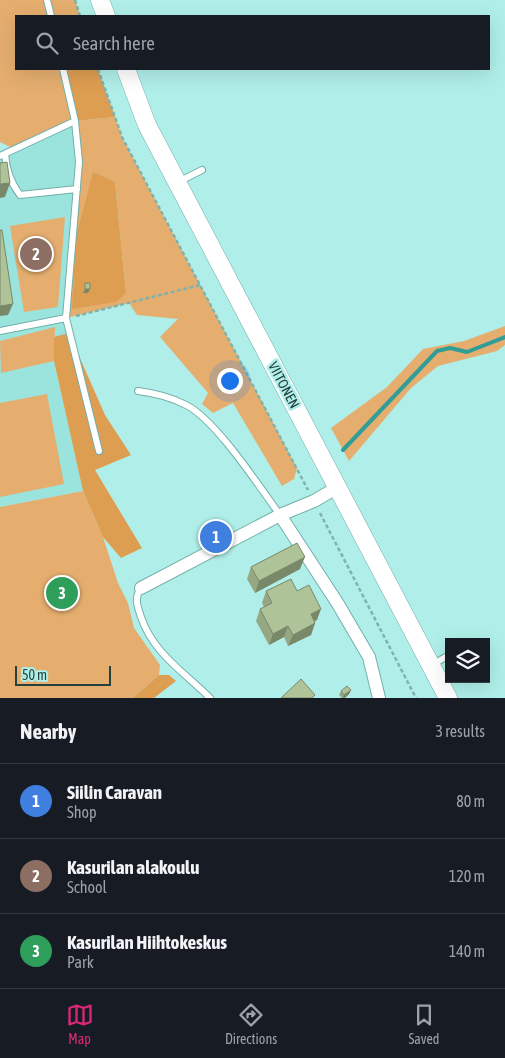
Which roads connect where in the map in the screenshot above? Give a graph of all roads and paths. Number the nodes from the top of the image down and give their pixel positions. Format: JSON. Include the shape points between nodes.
{"nodes":[{"id":1,"x":47,"y":0,"type":"edge"},
{"id":2,"x":74,"y":0,"type":"edge"},
{"id":3,"x":100,"y":0,"type":"edge"},
{"id":4,"x":51,"y":15,"type":"edge"},
{"id":5,"x":80,"y":15,"type":"edge"},
{"id":6,"x":106,"y":15,"type":"edge"},
{"id":7,"x":63,"y":70,"type":"edge"},
{"id":8,"x":98,"y":70,"type":"edge"},
{"id":9,"x":126,"y":70,"type":"edge"},
{"id":10,"x":75,"y":121,"type":"junction"},
{"id":11,"x":3,"y":155,"type":"edge"},
{"id":12,"x":202,"y":170,"type":"dead end"},
{"id":13,"x":177,"y":183,"type":"junction"},
{"id":14,"x":77,"y":189,"type":"junction"},
{"id":15,"x":200,"y":285,"type":"junction"},
{"id":16,"x":66,"y":318,"type":"junction"},
{"id":17,"x":0,"y":331,"type":"edge"},
{"id":18,"x":138,"y":391,"type":"dead end"},
{"id":19,"x":99,"y":451,"type":"dead end"},
{"id":20,"x":338,"y":486,"type":"junction"},
{"id":21,"x":314,"y":501,"type":"junction"},
{"id":22,"x":280,"y":515,"type":"junction"},
{"id":23,"x":141,"y":588,"type":"joint"},
{"id":24,"x":445,"y":657,"type":"edge"},
{"id":25,"x":431,"y":666,"type":"junction"},
{"id":26,"x":210,"y":698,"type":"edge"},
{"id":27,"x":379,"y":698,"type":"edge"},
{"id":28,"x":416,"y":698,"type":"edge"},
{"id":29,"x":448,"y":698,"type":"edge"}],
"edges":[{"from":1,"to":4,"type":"lane"},
{"from":2,"to":5,"type":"path"},
{"from":3,"to":6,"type":"main road"},
{"from":7,"to":10,"type":"lane"},
{"from":8,"to":15,"type":"path","via":[[122,137]]},
{"from":9,"to":13,"type":"main road","name":"VIITONEN","via":[[147,125]]},
{"from":10,"to":11,"type":"lane"},
{"from":10,"to":14,"type":"lane","via":[[79,162]]},
{"from":11,"to":14,"type":"lane","via":[[11,182],[20,195]]},
{"from":12,"to":13,"type":"lane"},
{"from":13,"to":20,"type":"main road","name":"VIITONEN"},
{"from":14,"to":16,"type":"lane"},
{"from":15,"to":16,"type":"path"},
{"from":15,"to":21,"type":"path"},
{"from":16,"to":17,"type":"lane"},
{"from":16,"to":19,"type":"lane"},
{"from":18,"to":22,"type":"lane","via":[[187,405],[212,425]]},
{"from":20,"to":21,"type":"street"},
{"from":20,"to":25,"type":"main road","name":"VIITONEN"},
{"from":21,"to":22,"type":"street"},
{"from":21,"to":28,"type":"path"},
{"from":22,"to":23,"type":"street"},
{"from":22,"to":27,"type":"street","via":[[369,657]]},
{"from":23,"to":26,"type":"lane","via":[[136,594],[136,604],[145,631],[162,654]]},
{"from":24,"to":25,"type":"lane"},
{"from":25,"to":29,"type":"main road","name":"VIITONEN"}]}
